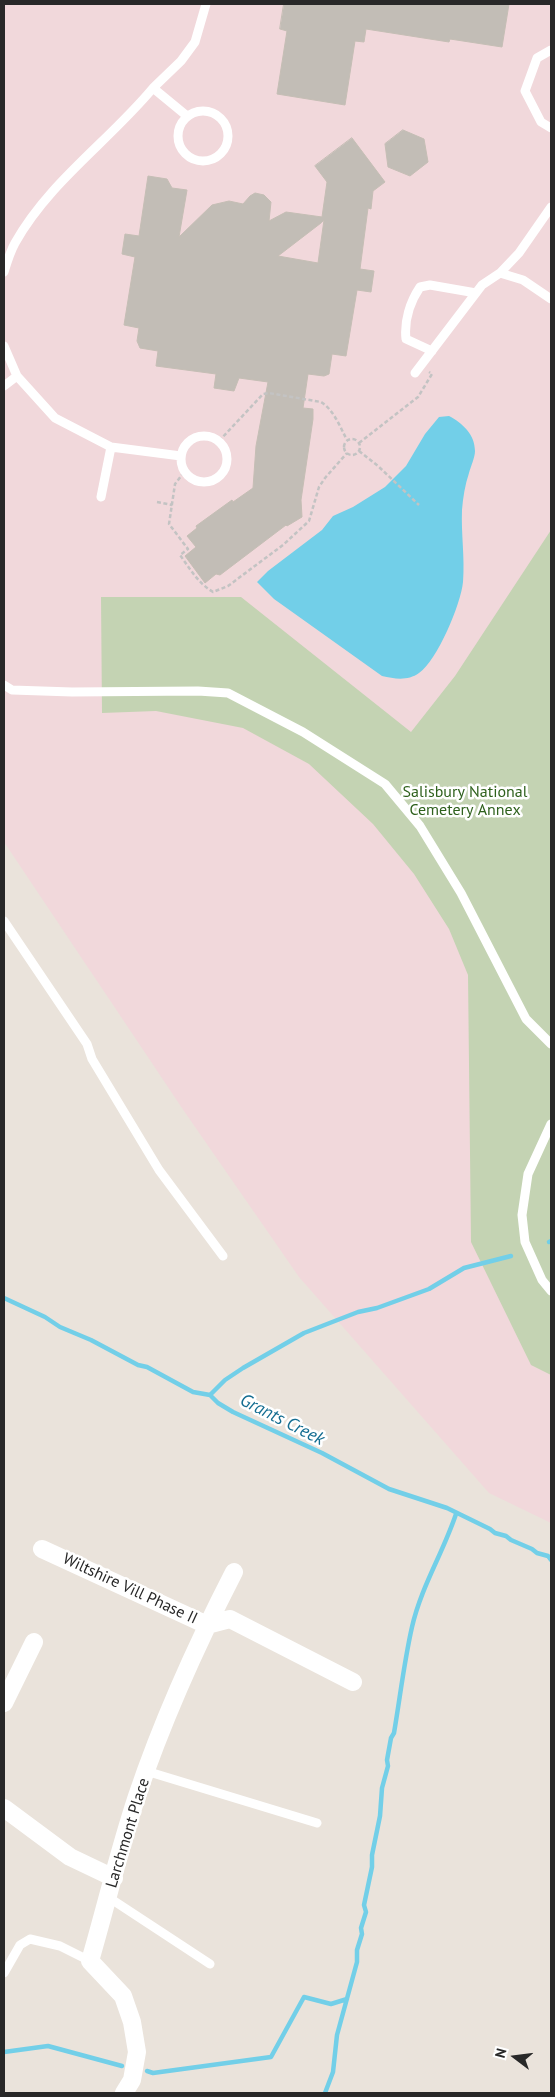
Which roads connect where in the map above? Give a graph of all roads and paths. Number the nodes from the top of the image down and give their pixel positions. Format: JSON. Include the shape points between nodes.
{"nodes":[{"id":1,"x":206,"y":4,"type":"edge"},
{"id":2,"x":551,"y":50,"type":"edge"},
{"id":3,"x":153,"y":88,"type":"junction"},
{"id":4,"x":187,"y":116,"type":"junction"},
{"id":5,"x":551,"y":128,"type":"edge"},
{"id":6,"x":551,"y":207,"type":"edge"},
{"id":7,"x":4,"y":272,"type":"edge"},
{"id":8,"x":500,"y":273,"type":"junction"},
{"id":9,"x":476,"y":293,"type":"junction"},
{"id":10,"x":551,"y":299,"type":"edge"},
{"id":11,"x":4,"y":346,"type":"edge"},
{"id":12,"x":432,"y":351,"type":"junction"},
{"id":13,"x":418,"y":370,"type":"joint"},
{"id":14,"x":17,"y":376,"type":"junction"},
{"id":15,"x":4,"y":386,"type":"edge"},
{"id":16,"x":347,"y":440,"type":"junction"},
{"id":17,"x":219,"y":441,"type":"junction"},
{"id":18,"x":359,"y":443,"type":"junction"},
{"id":19,"x":111,"y":447,"type":"junction"},
{"id":20,"x":359,"y":451,"type":"junction"},
{"id":21,"x":347,"y":453,"type":"junction"},
{"id":22,"x":181,"y":456,"type":"junction"},
{"id":23,"x":184,"y":472,"type":"junction"},
{"id":24,"x":102,"y":496,"type":"dead end"},
{"id":25,"x":157,"y":502,"type":"dead end"},
{"id":26,"x":172,"y":505,"type":"junction"},
{"id":27,"x":418,"y":505,"type":"dead end"},
{"id":28,"x":4,"y":685,"type":"edge"},
{"id":29,"x":4,"y":921,"type":"edge"},
{"id":30,"x":551,"y":1044,"type":"edge"},
{"id":31,"x":551,"y":1124,"type":"edge"},
{"id":32,"x":223,"y":1256,"type":"dead end"},
{"id":33,"x":551,"y":1291,"type":"edge"},
{"id":34,"x":42,"y":1549,"type":"dead end"},
{"id":35,"x":234,"y":1572,"type":"dead end"},
{"id":36,"x":207,"y":1625,"type":"junction"},
{"id":37,"x":34,"y":1642,"type":"dead end"},
{"id":38,"x":352,"y":1682,"type":"dead end"},
{"id":39,"x":4,"y":1703,"type":"edge"},
{"id":40,"x":146,"y":1771,"type":"junction"},
{"id":41,"x":4,"y":1808,"type":"edge"},
{"id":42,"x":317,"y":1823,"type":"dead end"},
{"id":43,"x":114,"y":1878,"type":"junction"},
{"id":44,"x":108,"y":1897,"type":"junction"},
{"id":45,"x":90,"y":1961,"type":"junction"},
{"id":46,"x":210,"y":1964,"type":"dead end"},
{"id":47,"x":4,"y":1973,"type":"edge"},
{"id":48,"x":124,"y":2093,"type":"edge"}],
"edges":[{"from":1,"to":3,"type":"lane","via":[[195,42]]},
{"from":2,"to":5,"type":"lane","via":[[537,58],[525,91],[541,122]]},
{"from":3,"to":4,"type":"lane"},
{"from":3,"to":7,"type":"lane","via":[[42,202],[14,244]]},
{"from":4,"to":4,"type":"lane","via":[[178,130],[180,148],[185,155],[200,162],[217,158],[227,145],[223,121],[210,112]]},
{"from":6,"to":8,"type":"lane"},
{"from":8,"to":9,"type":"lane"},
{"from":8,"to":10,"type":"lane","via":[[523,280]]},
{"from":9,"to":12,"type":"lane"},
{"from":9,"to":12,"type":"lane","via":[[430,285],[420,287],[412,299],[406,339]]},
{"from":11,"to":14,"type":"lane"},
{"from":12,"to":13,"type":"lane"},
{"from":13,"to":18,"type":"path","via":[[432,374],[418,397]]},
{"from":14,"to":15,"type":"lane"},
{"from":14,"to":19,"type":"lane","via":[[55,418]]},
{"from":16,"to":17,"type":"path","via":[[326,405],[269,393],[263,394]]},
{"from":16,"to":18,"type":"path"},
{"from":16,"to":21,"type":"path","via":[[344,447]]},
{"from":17,"to":22,"type":"lane","via":[[208,436],[194,438],[187,443]]},
{"from":17,"to":23,"type":"lane","via":[[228,457],[219,478],[196,482]]},
{"from":18,"to":20,"type":"path"},
{"from":19,"to":22,"type":"lane"},
{"from":19,"to":24,"type":"lane"},
{"from":20,"to":21,"type":"path"},
{"from":20,"to":27,"type":"path"},
{"from":21,"to":26,"type":"path","via":[[319,488],[309,521],[283,545],[219,591],[213,592],[205,587],[180,556],[188,549],[169,524]]},
{"from":22,"to":23,"type":"lane"},
{"from":23,"to":26,"type":"path","via":[[175,484]]},
{"from":25,"to":26,"type":"path"},
{"from":28,"to":30,"type":"lane","via":[[12,690],[228,693],[303,732],[385,784],[420,826],[461,893],[526,1019]]},
{"from":29,"to":32,"type":"lane","via":[[87,1044],[92,1059],[160,1170]]},
{"from":31,"to":33,"type":"lane","via":[[528,1174],[522,1215],[525,1242],[542,1280]]},
{"from":34,"to":36,"type":"street","name":"Wiltshire Vill Phase II"},
{"from":35,"to":36,"type":"street","name":"Larchmont Place"},
{"from":36,"to":38,"type":"street","name":"Wiltshire Vill Phase II","via":[[230,1619]]},
{"from":36,"to":40,"type":"street","name":"Larchmont Place"},
{"from":37,"to":39,"type":"street"},
{"from":40,"to":42,"type":"lane"},
{"from":40,"to":43,"type":"street","name":"Larchmont Place"},
{"from":41,"to":43,"type":"street","via":[[70,1857]]},
{"from":43,"to":44,"type":"street","name":"Larchmont Place"},
{"from":44,"to":45,"type":"street","name":"Larchmont Place"},
{"from":44,"to":46,"type":"lane"},
{"from":45,"to":47,"type":"lane","via":[[60,1946],[30,1939],[20,1945]]},
{"from":45,"to":48,"type":"street","via":[[123,1996],[132,2022],[137,2052],[132,2080]]}]}
